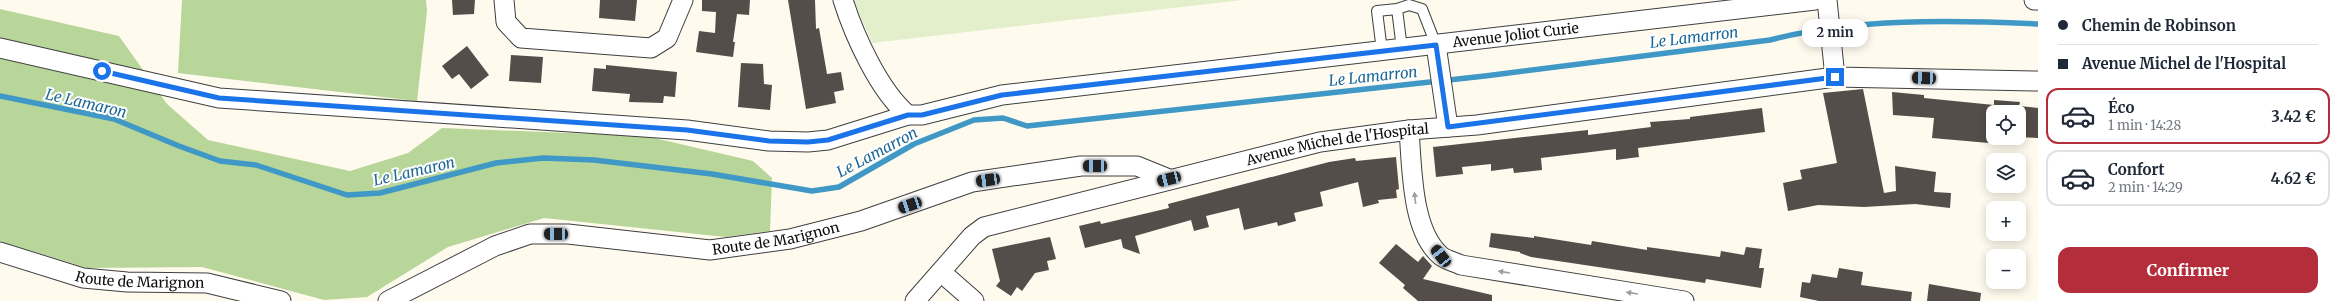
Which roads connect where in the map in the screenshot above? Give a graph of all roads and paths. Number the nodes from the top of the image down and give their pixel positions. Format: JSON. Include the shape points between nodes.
{"nodes":[{"id":1,"x":504,"y":0,"type":"edge"},
{"id":2,"x":683,"y":0,"type":"edge"},
{"id":3,"x":843,"y":0,"type":"edge"},
{"id":4,"x":1815,"y":0,"type":"edge"},
{"id":5,"x":1827,"y":0,"type":"edge"},
{"id":6,"x":2034,"y":0,"type":"edge"},
{"id":7,"x":2038,"y":0,"type":"edge"},
{"id":8,"x":1414,"y":4,"type":"edge"},
{"id":9,"x":1397,"y":9,"type":"junction"},
{"id":10,"x":1436,"y":45,"type":"junction"},
{"id":11,"x":0,"y":48,"type":"edge"},
{"id":12,"x":1402,"y":49,"type":"junction"},
{"id":13,"x":1382,"y":51,"type":"junction"},
{"id":14,"x":1835,"y":77,"type":"junction"},
{"id":15,"x":2038,"y":81,"type":"edge"},
{"id":16,"x":908,"y":115,"type":"junction"},
{"id":17,"x":1448,"y":127,"type":"junction"},
{"id":18,"x":1409,"y":130,"type":"junction"},
{"id":19,"x":1169,"y":179,"type":"junction"},
{"id":20,"x":0,"y":252,"type":"edge"},
{"id":21,"x":941,"y":272,"type":"junction"},
{"id":22,"x":281,"y":301,"type":"edge"},
{"id":23,"x":388,"y":301,"type":"edge"},
{"id":24,"x":916,"y":301,"type":"edge"},
{"id":25,"x":974,"y":301,"type":"edge"},
{"id":26,"x":1684,"y":301,"type":"edge"}],
"edges":[{"from":1,"to":2,"type":"street","via":[[506,22],[520,38],[652,48],[667,38]]},
{"from":3,"to":16,"type":"street","via":[[862,50],[898,107]]},
{"from":4,"to":10,"type":"street","name":"Avenue Joliot Curie"},
{"from":5,"to":14,"type":"street"},
{"from":6,"to":7,"type":"street"},
{"from":8,"to":9,"type":"lane"},
{"from":8,"to":10,"type":"lane","via":[[1422,9]]},
{"from":9,"to":12,"type":"lane"},
{"from":9,"to":13,"type":"lane","via":[[1377,11]]},
{"from":10,"to":12,"type":"street","name":"Avenue Joliot Curie"},
{"from":10,"to":17,"type":"street"},
{"from":11,"to":16,"type":"street","name":"Avenue Joliot Curie","via":[[219,98],[687,130],[769,141],[828,140]]},
{"from":12,"to":13,"type":"street","name":"Avenue Joliot Curie"},
{"from":13,"to":16,"type":"street","name":"Avenue Joliot Curie","via":[[1002,95],[922,115]]},
{"from":14,"to":15,"type":"street","name":"Avenue Michel de l'Hospital"},
{"from":14,"to":17,"type":"street","name":"Avenue Michel de l'Hospital"},
{"from":17,"to":18,"type":"street","name":"Avenue Michel de l'Hospital"},
{"from":18,"to":19,"type":"street","name":"Avenue Michel de l'Hospital","via":[[1320,142]]},
{"from":26,"to":18,"type":"street","one_way":true,"via":[[1461,265],[1441,256],[1426,236],[1416,207]]},
{"from":19,"to":21,"type":"street","name":"Avenue Michel de l'Hospital","via":[[984,227],[972,236]]},
{"from":19,"to":23,"type":"street","name":"Route de Marignon","via":[[1137,166],[1082,166],[972,182],[861,221],[790,239],[710,250],[568,234],[530,234],[495,246]]},
{"from":20,"to":22,"type":"street","name":"Route de Marignon","via":[[83,278],[127,282],[207,283]]},
{"from":21,"to":24,"type":"street","name":"Avenue Michel de l'Hospital"},
{"from":21,"to":25,"type":"street"}]}
